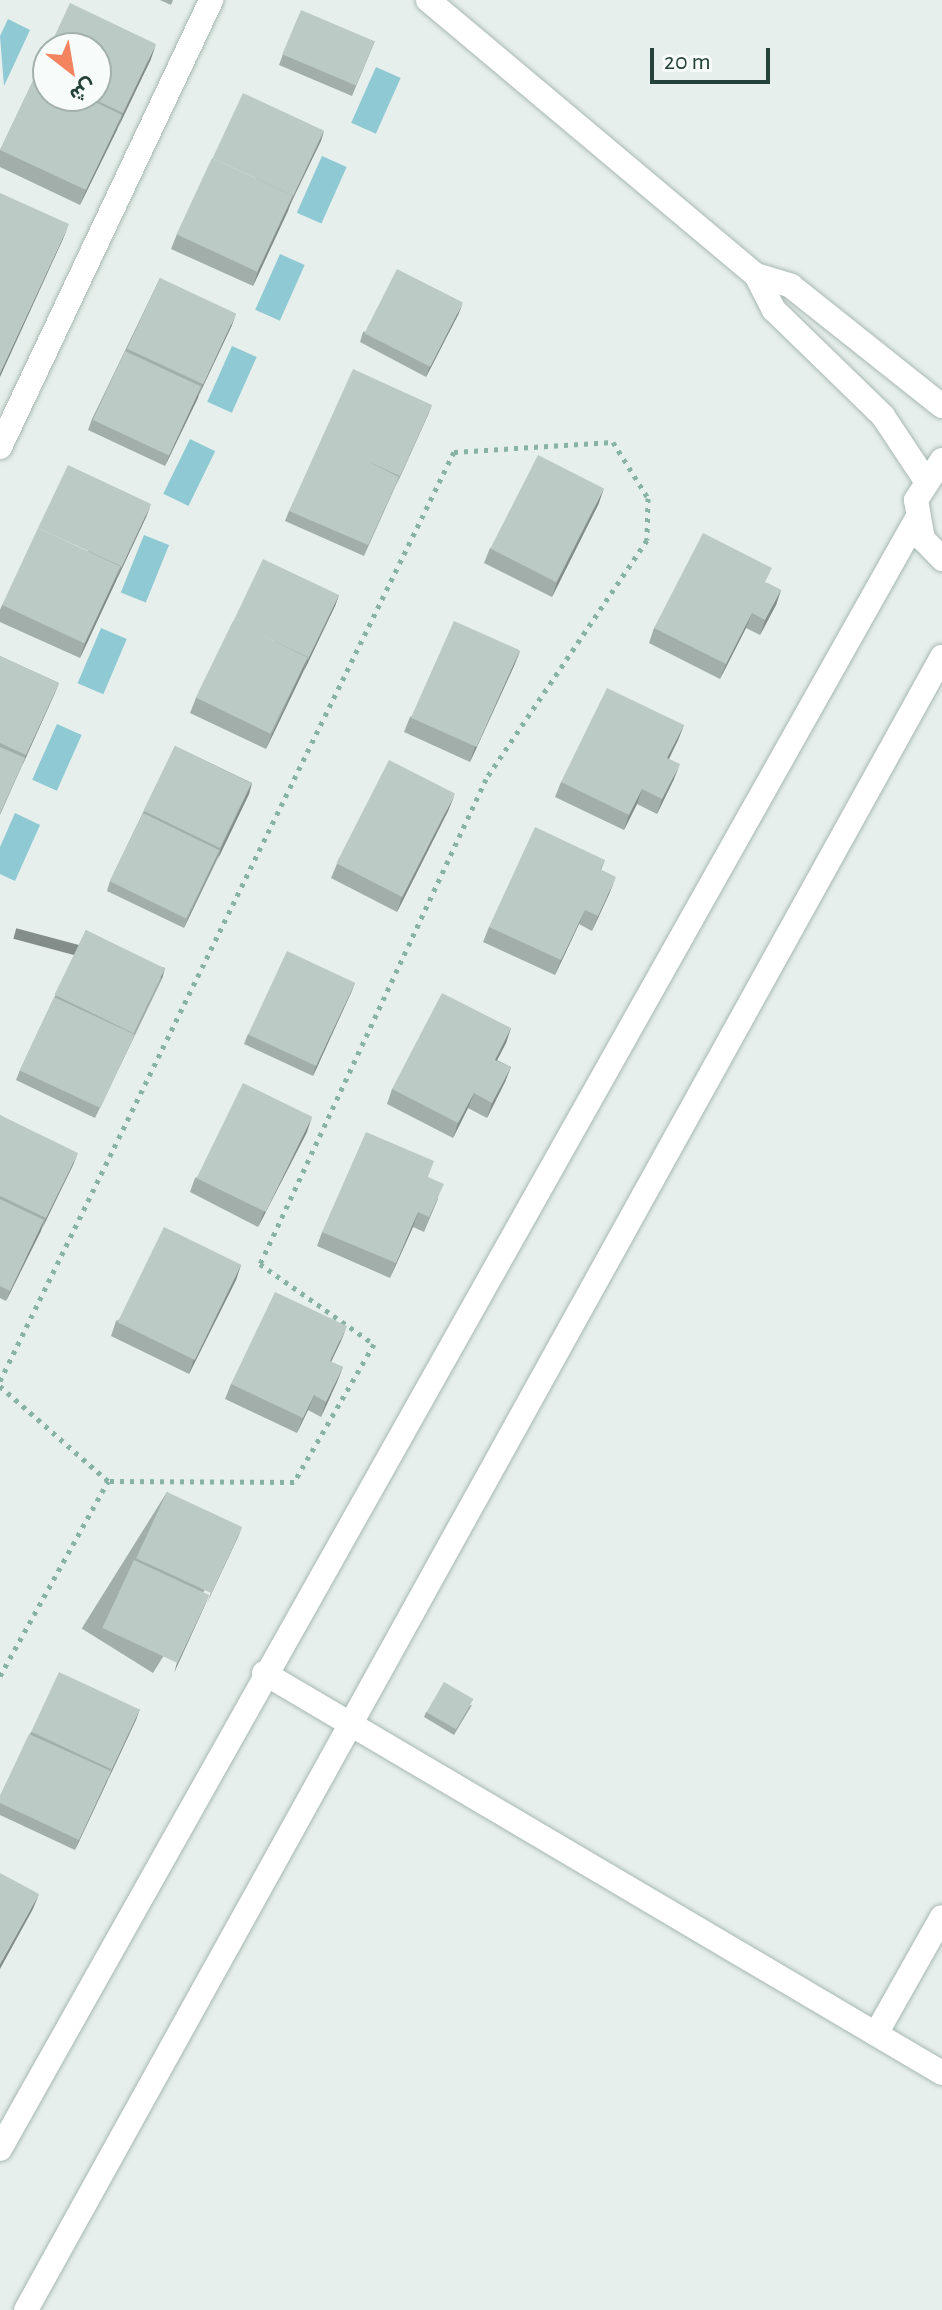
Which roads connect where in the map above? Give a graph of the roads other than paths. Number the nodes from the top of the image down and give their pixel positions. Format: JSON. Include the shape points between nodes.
{"nodes":[{"id":1,"x":211,"y":0,"type":"edge"},
{"id":2,"x":428,"y":0,"type":"edge"},
{"id":3,"x":756,"y":275,"type":"junction"},
{"id":4,"x":942,"y":406,"type":"edge"},
{"id":5,"x":0,"y":447,"type":"edge"},
{"id":6,"x":942,"y":460,"type":"edge"},
{"id":7,"x":924,"y":478,"type":"junction"},
{"id":8,"x":916,"y":520,"type":"junction"},
{"id":9,"x":942,"y":559,"type":"edge"},
{"id":10,"x":942,"y":657,"type":"edge"},
{"id":11,"x":264,"y":1673,"type":"junction"},
{"id":12,"x":354,"y":1722,"type":"junction"},
{"id":13,"x":942,"y":1917,"type":"edge"},
{"id":14,"x":876,"y":2034,"type":"junction"},
{"id":15,"x":942,"y":2073,"type":"edge"},
{"id":16,"x":0,"y":2149,"type":"edge"},
{"id":17,"x":26,"y":2310,"type":"edge"}],
"edges":[{"from":1,"to":5,"type":"street"},
{"from":2,"to":3,"type":"street"},
{"from":3,"to":4,"type":"street","via":[[791,286]]},
{"from":3,"to":7,"type":"street","via":[[774,310],[883,416]]},
{"from":6,"to":7,"type":"street"},
{"from":7,"to":8,"type":"street"},
{"from":8,"to":9,"type":"street"},
{"from":8,"to":11,"type":"street"},
{"from":10,"to":12,"type":"street"},
{"from":11,"to":12,"type":"street"},
{"from":11,"to":16,"type":"street"},
{"from":12,"to":14,"type":"street"},
{"from":12,"to":17,"type":"street"},
{"from":13,"to":14,"type":"street"},
{"from":14,"to":15,"type":"street"}]}
